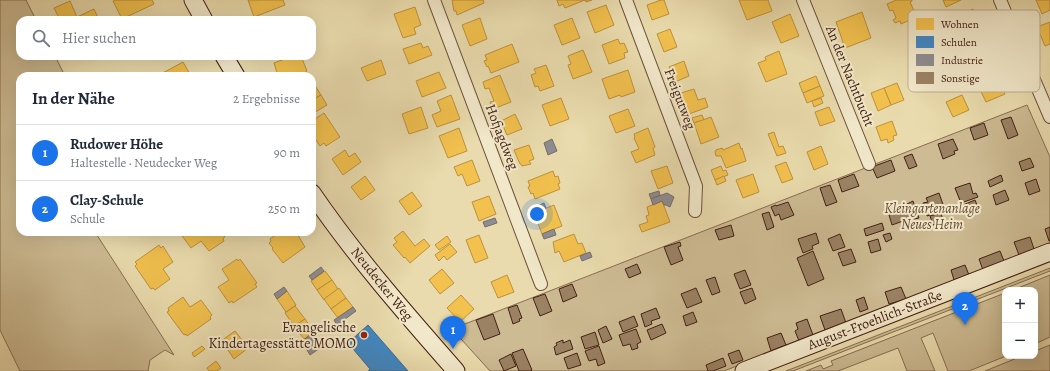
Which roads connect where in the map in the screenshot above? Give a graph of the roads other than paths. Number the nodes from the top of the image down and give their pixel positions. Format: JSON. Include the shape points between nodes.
{"nodes":[{"id":1,"x":193,"y":0,"type":"edge"},
{"id":2,"x":434,"y":0,"type":"edge"},
{"id":3,"x":626,"y":0,"type":"edge"},
{"id":4,"x":802,"y":0,"type":"edge"},
{"id":5,"x":1000,"y":0,"type":"edge"},
{"id":6,"x":1004,"y":10,"type":"edge"},
{"id":7,"x":202,"y":16,"type":"edge"},
{"id":8,"x":226,"y":60,"type":"edge"},
{"id":9,"x":234,"y":72,"type":"edge"},
{"id":10,"x":1039,"y":92,"type":"edge"},
{"id":11,"x":1050,"y":117,"type":"edge"},
{"id":12,"x":869,"y":164,"type":"dead end"},
{"id":13,"x":316,"y":199,"type":"edge"},
{"id":14,"x":695,"y":211,"type":"dead end"},
{"id":15,"x":1050,"y":252,"type":"edge"},
{"id":16,"x":541,"y":284,"type":"dead end"},
{"id":17,"x":456,"y":371,"type":"edge"},
{"id":18,"x":744,"y":371,"type":"edge"}],
"edges":[{"from":1,"to":7,"type":"street"},
{"from":2,"to":16,"type":"street","name":"Hofjagdweg"},
{"from":3,"to":14,"type":"street","name":"Freigutweg","via":[[696,186]]},
{"from":4,"to":12,"type":"street","name":"An der Nachtbucht"},
{"from":5,"to":6,"type":"street"},
{"from":8,"to":9,"type":"street"},
{"from":10,"to":11,"type":"street"},
{"from":13,"to":17,"type":"street","name":"Neudecker Weg","via":[[383,286]]},
{"from":15,"to":18,"type":"street","name":"August-Froehlich-Straße"}]}
